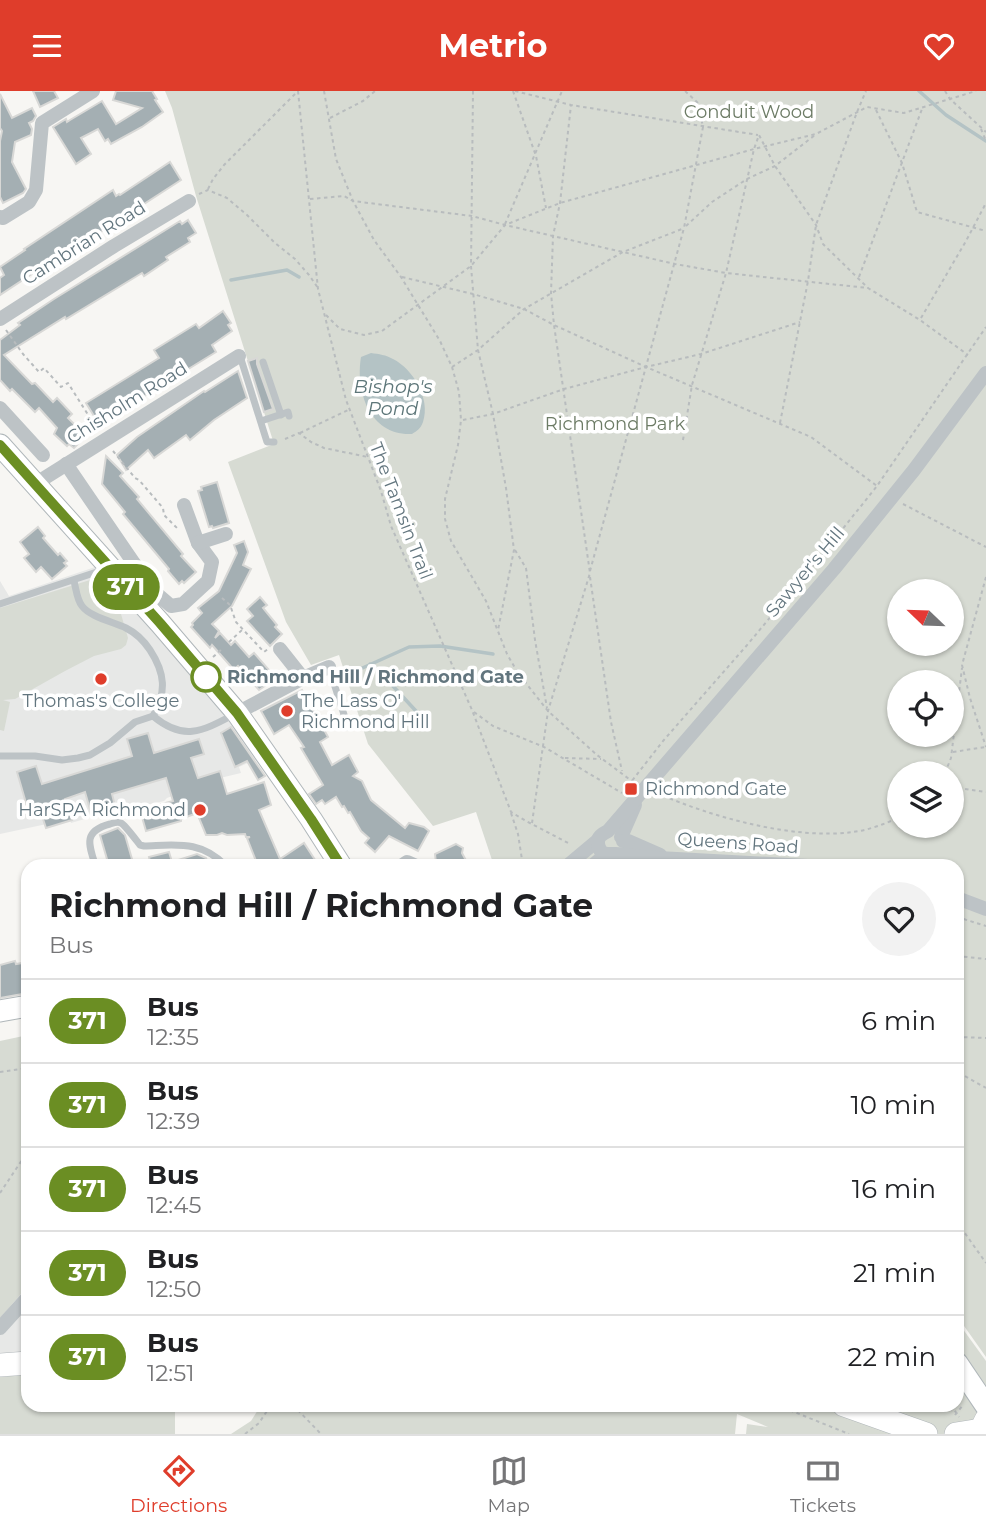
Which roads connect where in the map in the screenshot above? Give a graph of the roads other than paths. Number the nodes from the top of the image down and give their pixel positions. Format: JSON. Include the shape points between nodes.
{"nodes":[{"id":1,"x":93,"y":91,"type":"edge"},
{"id":2,"x":189,"y":201,"type":"road end"},
{"id":3,"x":0,"y":217,"type":"edge"},
{"id":4,"x":1,"y":317,"type":"edge"},
{"id":5,"x":239,"y":356,"type":"joint"},
{"id":6,"x":263,"y":362,"type":"dead end"},
{"id":7,"x":986,"y":373,"type":"edge"},
{"id":8,"x":0,"y":408,"type":"edge"},
{"id":9,"x":261,"y":421,"type":"junction"},
{"id":10,"x":274,"y":442,"type":"road end"},
{"id":11,"x":0,"y":445,"type":"edge"},
{"id":12,"x":43,"y":455,"type":"dead end"},
{"id":13,"x":66,"y":464,"type":"junction"},
{"id":14,"x":35,"y":484,"type":"junction"},
{"id":15,"x":184,"y":505,"type":"dead end"},
{"id":16,"x":226,"y":534,"type":"dead end"},
{"id":17,"x":197,"y":539,"type":"junction"},
{"id":18,"x":109,"y":568,"type":"junction"},
{"id":19,"x":74,"y":581,"type":"junction"},
{"id":20,"x":0,"y":604,"type":"edge"},
{"id":21,"x":281,"y":649,"type":"road end"},
{"id":22,"x":329,"y":667,"type":"joint"},
{"id":23,"x":303,"y":678,"type":"junction"},
{"id":24,"x":237,"y":713,"type":"junction"},
{"id":25,"x":153,"y":716,"type":"junction"},
{"id":26,"x":348,"y":727,"type":"dead end"},
{"id":27,"x":0,"y":756,"type":"edge"},
{"id":28,"x":612,"y":843,"type":"junction"},
{"id":29,"x":94,"y":859,"type":"edge"},
{"id":30,"x":218,"y":859,"type":"edge"},
{"id":31,"x":337,"y":859,"type":"edge"},
{"id":32,"x":581,"y":859,"type":"edge"},
{"id":33,"x":598,"y":859,"type":"edge"},
{"id":34,"x":690,"y":859,"type":"edge"},
{"id":35,"x":964,"y":901,"type":"edge"},
{"id":36,"x":986,"y":909,"type":"edge"},
{"id":37,"x":21,"y":1007,"type":"edge"},
{"id":38,"x":0,"y":1011,"type":"edge"},
{"id":39,"x":21,"y":1305,"type":"edge"},
{"id":40,"x":0,"y":1328,"type":"edge"},
{"id":41,"x":21,"y":1364,"type":"edge"},
{"id":42,"x":0,"y":1365,"type":"edge"},
{"id":43,"x":964,"y":1373,"type":"edge"},
{"id":44,"x":986,"y":1406,"type":"edge"},
{"id":45,"x":864,"y":1412,"type":"edge"},
{"id":46,"x":986,"y":1420,"type":"edge"},
{"id":47,"x":954,"y":1422,"type":"edge"},
{"id":48,"x":926,"y":1434,"type":"edge"}],
"edges":[{"from":1,"to":3,"type":"street","via":[[42,123],[36,190],[29,201]]},
{"from":2,"to":4,"type":"street","name":"Cambrian Road"},
{"from":5,"to":9,"type":"lane"},
{"from":5,"to":13,"type":"street","name":"Chisholm Road"},
{"from":6,"to":9,"type":"lane","via":[[285,415]]},
{"from":7,"to":28,"type":"street","name":"Sawyer's Hill","via":[[834,569],[637,784]]},
{"from":8,"to":12,"type":"street"},
{"from":9,"to":10,"type":"lane","via":[[267,442]]},
{"from":11,"to":14,"type":"main road"},
{"from":13,"to":14,"type":"street","name":"Chisholm Road"},
{"from":13,"to":17,"type":"street","via":[[133,562],[172,606],[183,604],[208,581],[212,562]]},
{"from":14,"to":18,"type":"main road"},
{"from":15,"to":17,"type":"street"},
{"from":16,"to":17,"type":"street"},
{"from":18,"to":19,"type":"lane"},
{"from":18,"to":24,"type":"main road"},
{"from":19,"to":20,"type":"lane"},
{"from":19,"to":25,"type":"lane","via":[[85,609],[132,631],[156,660],[163,684]]},
{"from":21,"to":23,"type":"street"},
{"from":22,"to":23,"type":"street"},
{"from":22,"to":26,"type":"lane"},
{"from":23,"to":24,"type":"street"},
{"from":24,"to":25,"type":"lane","via":[[216,724],[182,732]]},
{"from":24,"to":31,"type":"main road"},
{"from":25,"to":27,"type":"lane","via":[[135,722],[90,755],[62,760]]},
{"from":28,"to":32,"type":"street","name":"Sawyer's Hill"},
{"from":28,"to":33,"type":"street","name":"Sawyer's Hill"},
{"from":28,"to":34,"type":"street","name":"Queens Road","via":[[628,841],[667,857]]},
{"from":29,"to":30,"type":"lane","via":[[91,834],[118,822],[140,845],[193,846]]},
{"from":35,"to":36,"type":"street"},
{"from":37,"to":38,"type":"main road"},
{"from":39,"to":40,"type":"street"},
{"from":41,"to":42,"type":"main road"},
{"from":43,"to":44,"type":"main road"},
{"from":45,"to":48,"type":"main road"},
{"from":46,"to":47,"type":"main road","via":[[981,1430]]}]}
